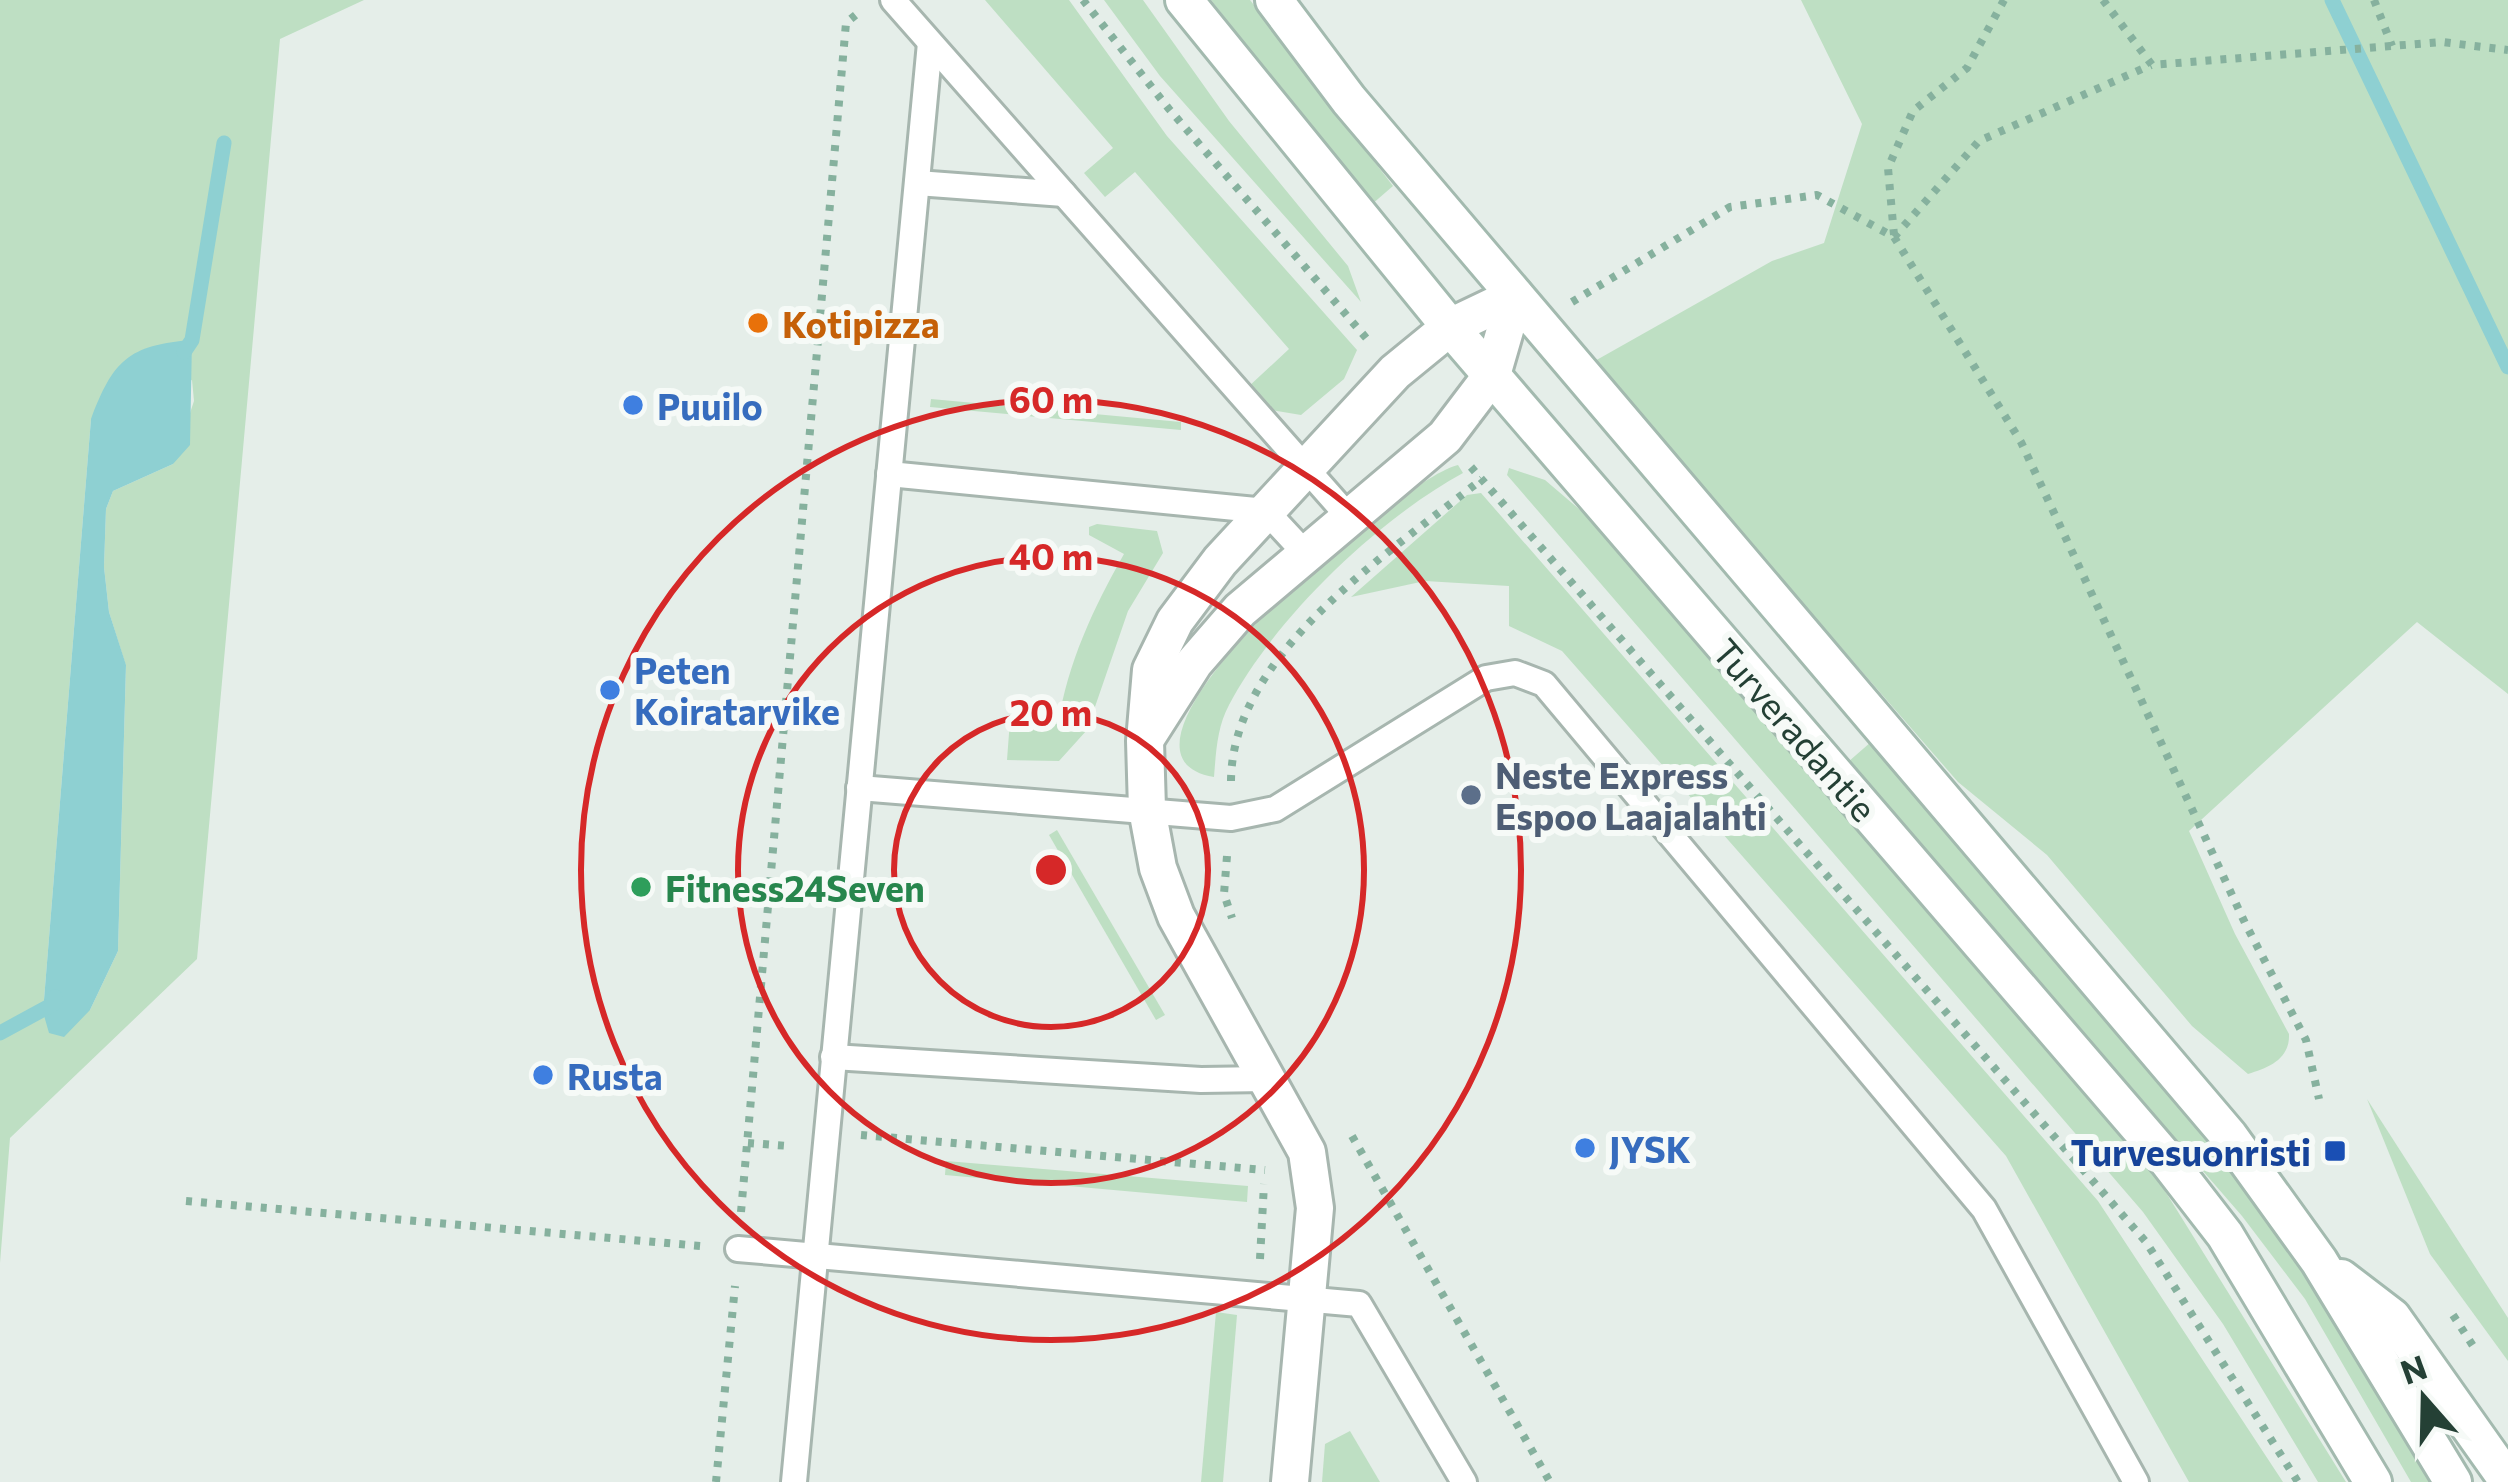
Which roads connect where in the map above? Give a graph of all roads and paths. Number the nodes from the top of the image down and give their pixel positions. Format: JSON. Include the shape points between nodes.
{"nodes":[{"id":1,"x":893,"y":0,"type":"edge"},
{"id":2,"x":1084,"y":0,"type":"edge"},
{"id":3,"x":1184,"y":0,"type":"edge"},
{"id":4,"x":1274,"y":0,"type":"edge"},
{"id":5,"x":2004,"y":0,"type":"edge"},
{"id":6,"x":2103,"y":0,"type":"edge"},
{"id":7,"x":2374,"y":0,"type":"edge"},
{"id":8,"x":846,"y":23,"type":"dead end"},
{"id":9,"x":930,"y":43,"type":"junction"},
{"id":10,"x":2392,"y":46,"type":"junction"},
{"id":11,"x":2508,"y":50,"type":"edge"},
{"id":12,"x":2152,"y":64,"type":"junction"},
{"id":13,"x":917,"y":183,"type":"junction"},
{"id":14,"x":1064,"y":194,"type":"junction"},
{"id":15,"x":1894,"y":236,"type":"junction"},
{"id":16,"x":1515,"y":296,"type":"junction"},
{"id":17,"x":1450,"y":327,"type":"junction"},
{"id":18,"x":1395,"y":371,"type":"junction"},
{"id":19,"x":1492,"y":375,"type":"junction"},
{"id":20,"x":1444,"y":437,"type":"junction"},
{"id":21,"x":1306,"y":469,"type":"junction"},
{"id":22,"x":889,"y":474,"type":"junction"},
{"id":23,"x":1482,"y":479,"type":"junction"},
{"id":24,"x":1266,"y":511,"type":"junction"},
{"id":25,"x":1348,"y":516,"type":"junction"},
{"id":26,"x":1304,"y":552,"type":"junction"},
{"id":27,"x":1145,"y":741,"type":"junction"},
{"id":28,"x":859,"y":788,"type":"junction"},
{"id":29,"x":1148,"y":809,"type":"junction"},
{"id":30,"x":1231,"y":818,"type":"junction"},
{"id":31,"x":1234,"y":924,"type":"dead end"},
{"id":32,"x":833,"y":1057,"type":"junction"},
{"id":33,"x":1266,"y":1079,"type":"junction"},
{"id":34,"x":2320,"y":1099,"type":"dead end"},
{"id":35,"x":748,"y":1143,"type":"junction"},
{"id":36,"x":825,"y":1148,"type":"junction"},
{"id":37,"x":1307,"y":1152,"type":"junction"},
{"id":38,"x":1264,"y":1170,"type":"junction"},
{"id":39,"x":186,"y":1202,"type":"dead end"},
{"id":40,"x":738,"y":1250,"type":"junction"},
{"id":41,"x":814,"y":1256,"type":"junction"},
{"id":42,"x":2320,"y":1262,"type":"junction"},
{"id":43,"x":1258,"y":1294,"type":"junction"},
{"id":44,"x":1307,"y":1299,"type":"junction"},
{"id":45,"x":2508,"y":1480,"type":"edge"},
{"id":46,"x":716,"y":1482,"type":"edge"},
{"id":47,"x":794,"y":1482,"type":"edge"},
{"id":48,"x":1290,"y":1482,"type":"edge"},
{"id":49,"x":1464,"y":1482,"type":"edge"},
{"id":50,"x":1550,"y":1482,"type":"edge"},
{"id":51,"x":2136,"y":1482,"type":"edge"},
{"id":52,"x":2298,"y":1482,"type":"edge"},
{"id":53,"x":2373,"y":1482,"type":"edge"},
{"id":54,"x":2453,"y":1482,"type":"edge"}],
"edges":[{"from":1,"to":9,"type":"lane"},
{"from":2,"to":18,"type":"path"},
{"from":3,"to":17,"type":"main road","name":"Turveradantie"},
{"from":4,"to":16,"type":"main road","name":"Turveradantie"},
{"from":5,"to":15,"type":"path","via":[[1967,68],[1913,111],[1888,168]]},
{"from":6,"to":12,"type":"path"},
{"from":7,"to":10,"type":"path"},
{"from":8,"to":35,"type":"path"},
{"from":9,"to":13,"type":"lane"},
{"from":9,"to":14,"type":"lane"},
{"from":10,"to":11,"type":"path"},
{"from":10,"to":12,"type":"path"},
{"from":12,"to":15,"type":"path","via":[[1979,140]]},
{"from":13,"to":14,"type":"lane"},
{"from":13,"to":22,"type":"lane"},
{"from":14,"to":21,"type":"lane"},
{"from":15,"to":16,"type":"path","via":[[1817,195],[1730,207],[1570,303]]},
{"from":15,"to":34,"type":"path","via":[[2021,442],[2306,1040]]},
{"from":16,"to":17,"type":"main road"},
{"from":16,"to":19,"type":"main road"},
{"from":16,"to":42,"type":"main road","name":"Turveradantie","via":[[2229,1136]]},
{"from":17,"to":18,"type":"main road"},
{"from":17,"to":19,"type":"main road","name":"Turveradantie"},
{"from":18,"to":21,"type":"main road"},
{"from":19,"to":20,"type":"main road"},
{"from":19,"to":53,"type":"main road","name":"Turveradantie","via":[[2168,1160],[2225,1235]]},
{"from":20,"to":23,"type":"path"},
{"from":20,"to":25,"type":"main road"},
{"from":21,"to":24,"type":"main road"},
{"from":21,"to":25,"type":"lane"},
{"from":22,"to":24,"type":"lane"},
{"from":22,"to":28,"type":"lane"},
{"from":23,"to":30,"type":"path","via":[[1328,604],[1263,680],[1231,751]]},
{"from":23,"to":52,"type":"path","via":[[2146,1242]]},
{"from":24,"to":26,"type":"lane"},
{"from":24,"to":27,"type":"main road","via":[[1175,620],[1151,670]]},
{"from":25,"to":26,"type":"main road"},
{"from":26,"to":27,"type":"main road","via":[[1194,663]]},
{"from":27,"to":29,"type":"main road"},
{"from":28,"to":29,"type":"lane"},
{"from":28,"to":32,"type":"lane"},
{"from":29,"to":30,"type":"lane"},
{"from":29,"to":33,"type":"main road","via":[[1176,916]]},
{"from":30,"to":31,"type":"path","via":[[1224,894]]},
{"from":30,"to":51,"type":"lane","via":[[1275,809],[1486,678],[1515,673],[1544,684],[1984,1209]]},
{"from":32,"to":33,"type":"lane"},
{"from":32,"to":36,"type":"lane"},
{"from":33,"to":37,"type":"main road"},
{"from":35,"to":36,"type":"path"},
{"from":35,"to":40,"type":"path"},
{"from":36,"to":38,"type":"path","via":[[861,1135]]},
{"from":36,"to":41,"type":"lane"},
{"from":37,"to":38,"type":"path"},
{"from":37,"to":44,"type":"main road","via":[[1315,1208]]},
{"from":37,"to":50,"type":"path","via":[[1347,1127]]},
{"from":38,"to":43,"type":"path"},
{"from":39,"to":40,"type":"path"},
{"from":40,"to":41,"type":"lane"},
{"from":40,"to":46,"type":"path"},
{"from":41,"to":43,"type":"lane"},
{"from":41,"to":47,"type":"lane"},
{"from":42,"to":45,"type":"main road","name":"Turveradantie","via":[[2392,1317]]},
{"from":42,"to":54,"type":"main road","name":"Turveradantie"},
{"from":43,"to":44,"type":"lane"},
{"from":44,"to":48,"type":"main road"},
{"from":44,"to":49,"type":"lane","via":[[1359,1304]]}]}
